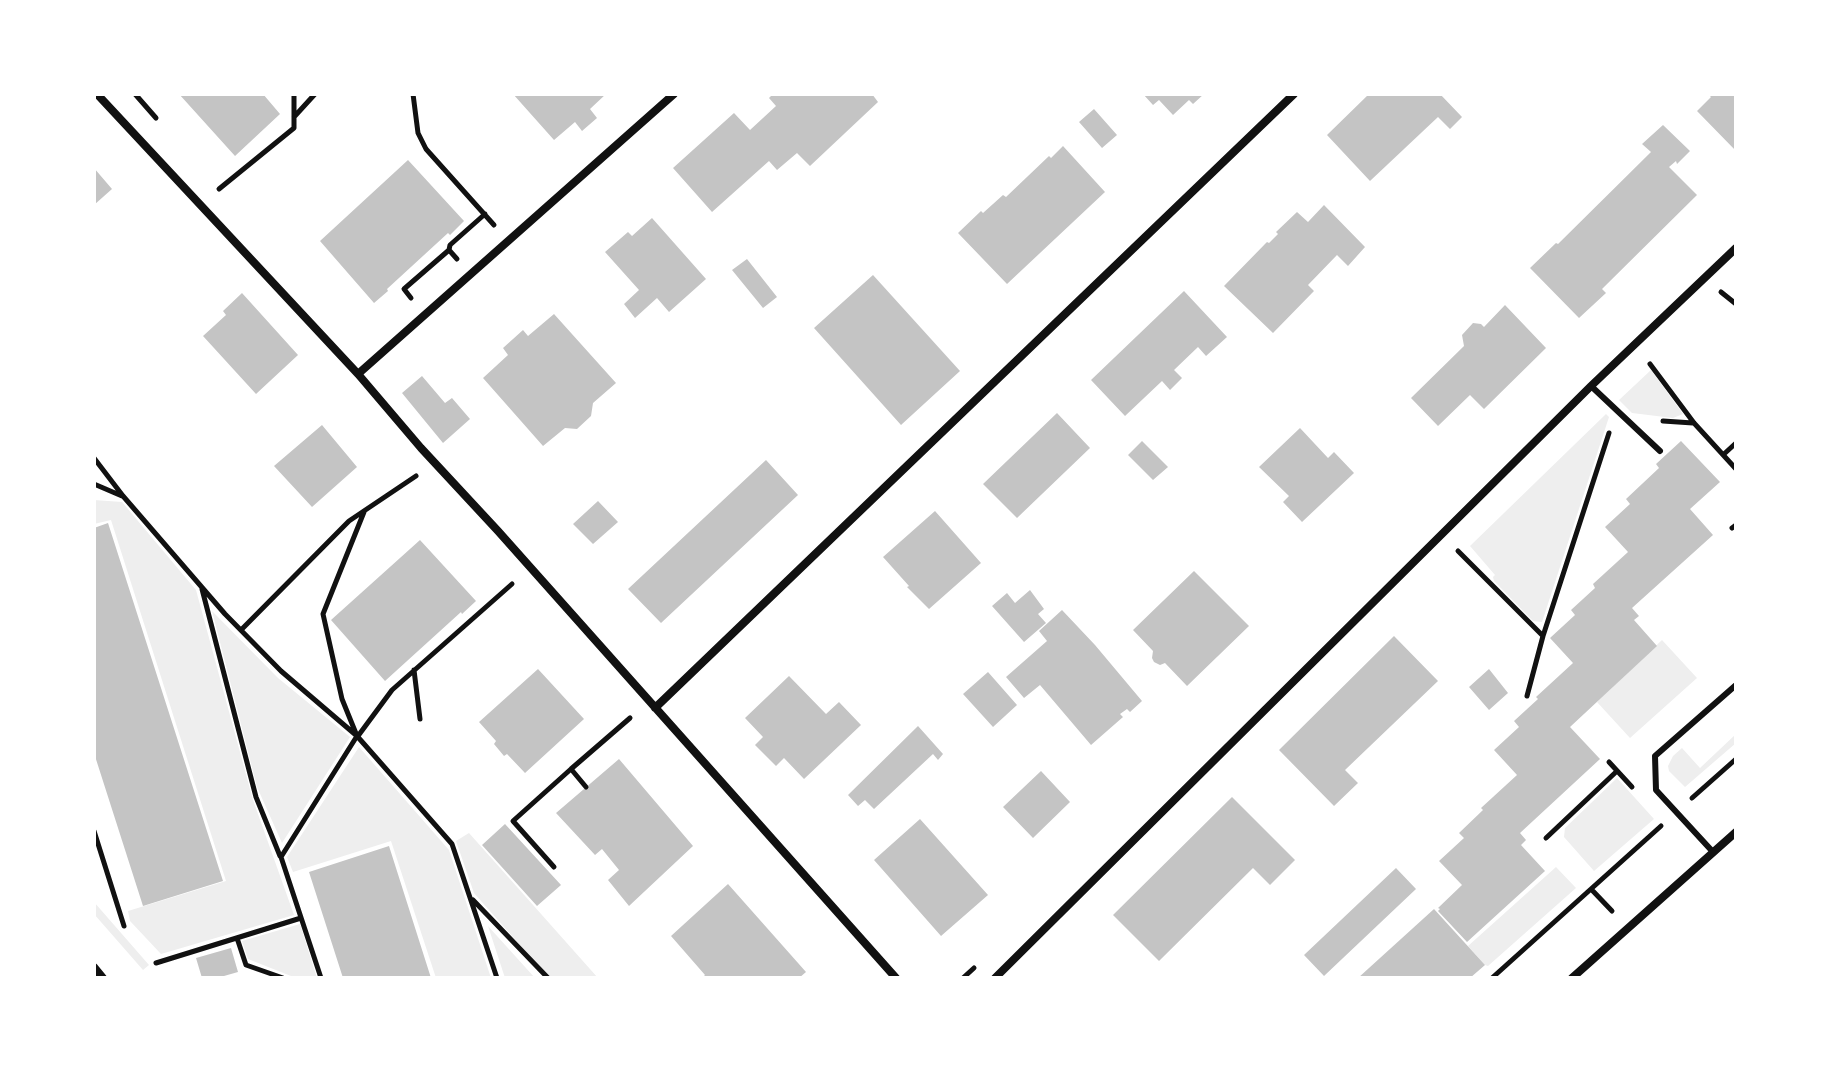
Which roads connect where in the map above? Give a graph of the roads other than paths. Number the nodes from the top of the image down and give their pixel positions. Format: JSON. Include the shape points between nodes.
{"nodes":[{"id":1,"x":97,"y":94,"type":"edge"},
{"id":2,"x":674,"y":94,"type":"edge"},
{"id":3,"x":1294,"y":94,"type":"edge"},
{"id":4,"x":1736,"y":248,"type":"edge"},
{"id":5,"x":358,"y":374,"type":"junction"},
{"id":6,"x":1591,"y":386,"type":"junction"},
{"id":7,"x":1660,"y":451,"type":"dead end"},
{"id":8,"x":1736,"y":685,"type":"edge"},
{"id":9,"x":655,"y":708,"type":"junction"},
{"id":10,"x":1736,"y":832,"type":"edge"},
{"id":11,"x":1713,"y":852,"type":"junction"},
{"id":12,"x":94,"y":967,"type":"edge"},
{"id":13,"x":103,"y":978,"type":"edge"},
{"id":14,"x":896,"y":978,"type":"edge"},
{"id":15,"x":995,"y":978,"type":"edge"},
{"id":16,"x":1572,"y":978,"type":"edge"}],
"edges":[{"from":1,"to":5,"type":"street"},
{"from":2,"to":5,"type":"street"},
{"from":3,"to":9,"type":"street"},
{"from":4,"to":6,"type":"street"},
{"from":5,"to":9,"type":"street"},
{"from":6,"to":7,"type":"lane"},
{"from":6,"to":15,"type":"street"},
{"from":8,"to":11,"type":"lane","via":[[1655,756],[1656,790]]},
{"from":9,"to":14,"type":"street"},
{"from":10,"to":11,"type":"street"},
{"from":11,"to":16,"type":"street"},
{"from":12,"to":13,"type":"street"}]}
